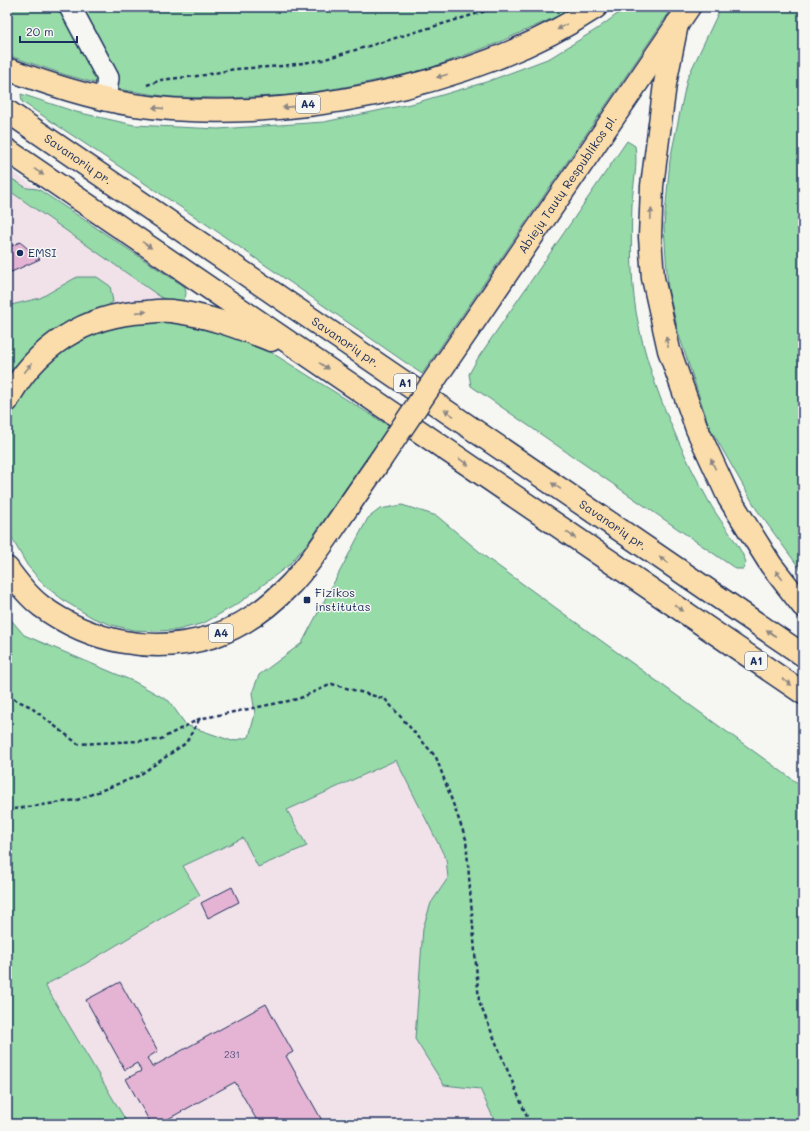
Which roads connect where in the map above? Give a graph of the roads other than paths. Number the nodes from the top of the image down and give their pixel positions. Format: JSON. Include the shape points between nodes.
{"nodes":[{"id":1,"x":70,"y":7,"type":"edge"},
{"id":2,"x":596,"y":7,"type":"edge"},
{"id":3,"x":683,"y":16,"type":"edge"},
{"id":4,"x":7,"y":70,"type":"edge"},
{"id":5,"x":105,"y":100,"type":"junction"},
{"id":6,"x":7,"y":110,"type":"edge"},
{"id":7,"x":7,"y":150,"type":"edge"},
{"id":8,"x":304,"y":352,"type":"junction"},
{"id":9,"x":7,"y":401,"type":"edge"},
{"id":10,"x":7,"y":568,"type":"edge"},
{"id":11,"x":803,"y":606,"type":"edge"},
{"id":12,"x":803,"y":655,"type":"edge"},
{"id":13,"x":803,"y":693,"type":"edge"}],
"edges":[{"from":1,"to":5,"type":"street","via":[[108,78]]},
{"from":2,"to":5,"type":"highway","number":"A4","one_way":true,"via":[[526,46],[492,59],[407,86],[358,97],[246,110],[162,108]]},
{"from":3,"to":10,"type":"highway","name":"Abiejų Tautų Respublikos pl.","number":"A4","bridge":true,"via":[[318,550],[291,584],[266,607],[237,626],[214,636],[158,645],[131,644],[100,637],[41,606],[20,586]]},
{"from":11,"to":3,"type":"highway","one_way":true,"via":[[771,565],[729,498],[697,428],[669,350],[653,278],[650,237],[652,186],[664,92]]},
{"from":4,"to":5,"type":"highway","number":"A4"},
{"from":12,"to":6,"type":"highway","name":"Savanorių pr.","number":"A1","one_way":true},
{"from":7,"to":8,"type":"highway","number":"A1","one_way":true},
{"from":9,"to":8,"type":"highway","one_way":true,"via":[[32,363],[54,344],[80,327],[109,316],[169,311],[198,316],[226,323]]},
{"from":8,"to":13,"type":"highway","number":"A1","one_way":true}]}
